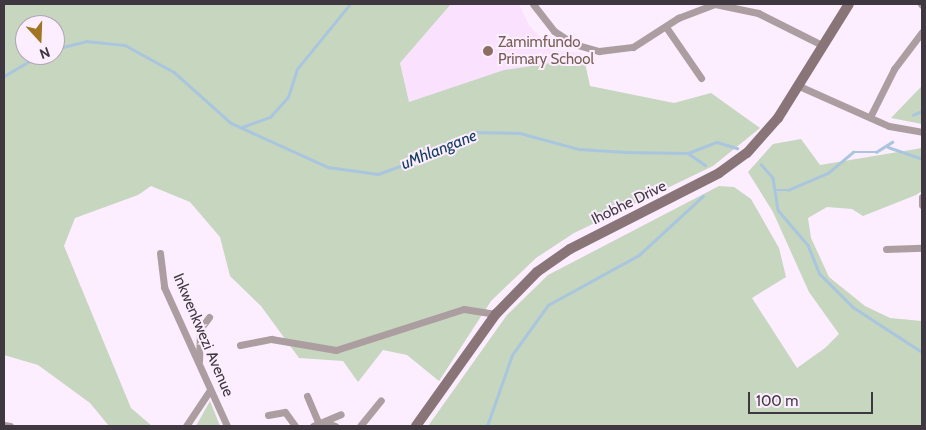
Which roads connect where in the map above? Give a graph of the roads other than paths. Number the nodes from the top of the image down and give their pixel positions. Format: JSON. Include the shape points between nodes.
{"nodes":[{"id":1,"x":533,"y":4,"type":"edge"},
{"id":2,"x":849,"y":4,"type":"edge"},
{"id":3,"x":666,"y":26,"type":"junction"},
{"id":4,"x":922,"y":32,"type":"edge"},
{"id":5,"x":820,"y":44,"type":"junction"},
{"id":6,"x":702,"y":78,"type":"dead end"},
{"id":7,"x":799,"y":86,"type":"junction"},
{"id":8,"x":870,"y":117,"type":"junction"},
{"id":9,"x":919,"y":132,"type":"edge"},
{"id":10,"x":922,"y":197,"type":"edge"},
{"id":11,"x":922,"y":205,"type":"edge"},
{"id":12,"x":922,"y":248,"type":"edge"},
{"id":13,"x":886,"y":249,"type":"dead end"},
{"id":14,"x":160,"y":253,"type":"dead end"},
{"id":15,"x":496,"y":314,"type":"junction"},
{"id":16,"x":209,"y":317,"type":"dead end"},
{"id":17,"x":240,"y":345,"type":"dead end"},
{"id":18,"x":198,"y":362,"type":"junction"},
{"id":19,"x":210,"y":390,"type":"junction"},
{"id":20,"x":307,"y":396,"type":"dead end"},
{"id":21,"x":381,"y":400,"type":"dead end"},
{"id":22,"x":341,"y":414,"type":"dead end"},
{"id":23,"x":268,"y":415,"type":"dead end"},
{"id":24,"x":319,"y":424,"type":"edge"},
{"id":25,"x":4,"y":425,"type":"edge"},
{"id":26,"x":10,"y":426,"type":"edge"},
{"id":27,"x":186,"y":426,"type":"edge"},
{"id":28,"x":227,"y":426,"type":"edge"},
{"id":29,"x":295,"y":426,"type":"edge"},
{"id":30,"x":335,"y":426,"type":"edge"},
{"id":31,"x":360,"y":426,"type":"edge"},
{"id":32,"x":416,"y":426,"type":"edge"}],
"edges":[{"from":1,"to":3,"type":"street","via":[[554,31],[591,50],[627,49]]},
{"from":2,"to":5,"type":"street","name":"Ihobhe Drive"},
{"from":3,"to":5,"type":"street","via":[[693,10],[724,4],[758,13]]},
{"from":3,"to":6,"type":"street"},
{"from":4,"to":8,"type":"street","via":[[894,69]]},
{"from":5,"to":7,"type":"street","name":"Ihobhe Drive"},
{"from":7,"to":8,"type":"street"},
{"from":7,"to":15,"type":"street","name":"Ihobhe Drive","via":[[767,131],[719,173],[570,250],[537,272]]},
{"from":8,"to":9,"type":"street"},
{"from":10,"to":11,"type":"street"},
{"from":12,"to":13,"type":"street"},
{"from":14,"to":18,"type":"street","name":"Inkwenkwezi Avenue","via":[[164,287]]},
{"from":15,"to":17,"type":"street","via":[[464,308],[336,350],[271,339]]},
{"from":15,"to":32,"type":"street","name":"Ihobhe Drive"},
{"from":16,"to":18,"type":"street","via":[[200,329]]},
{"from":18,"to":19,"type":"street","name":"Inkwenkwezi Avenue"},
{"from":19,"to":27,"type":"street"},
{"from":19,"to":28,"type":"street","name":"Inkwenkwezi Avenue"},
{"from":20,"to":24,"type":"street"},
{"from":21,"to":31,"type":"street"},
{"from":22,"to":24,"type":"street"},
{"from":23,"to":29,"type":"street","via":[[285,412]]},
{"from":24,"to":30,"type":"street"},
{"from":25,"to":26,"type":"street"}]}
